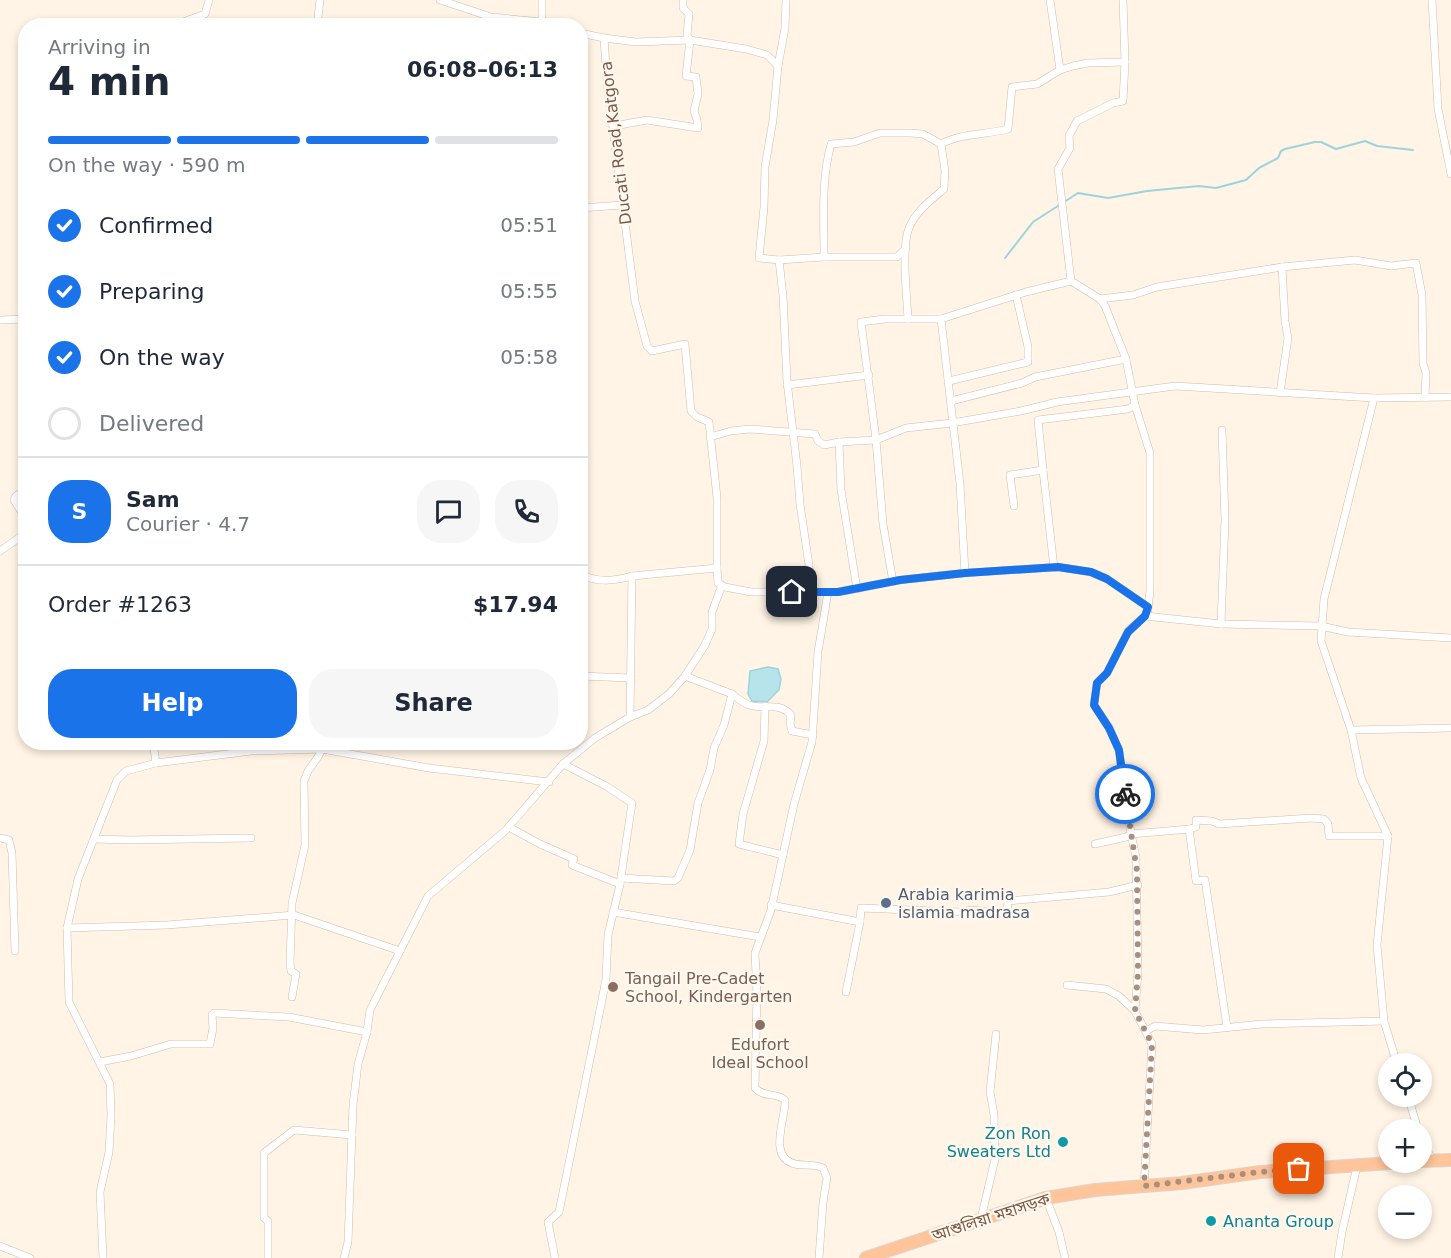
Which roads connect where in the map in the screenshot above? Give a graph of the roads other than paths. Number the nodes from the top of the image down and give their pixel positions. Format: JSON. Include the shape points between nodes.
{"nodes":[{"id":1,"x":209,"y":0,"type":"edge"},
{"id":2,"x":320,"y":0,"type":"edge"},
{"id":3,"x":440,"y":0,"type":"edge"},
{"id":4,"x":542,"y":0,"type":"edge"},
{"id":5,"x":683,"y":0,"type":"edge"},
{"id":6,"x":786,"y":0,"type":"edge"},
{"id":7,"x":1050,"y":0,"type":"edge"},
{"id":8,"x":1123,"y":0,"type":"edge"},
{"id":9,"x":1432,"y":0,"type":"edge"},
{"id":10,"x":194,"y":18,"type":"edge"},
{"id":11,"x":318,"y":18,"type":"edge"},
{"id":12,"x":499,"y":18,"type":"edge"},
{"id":13,"x":544,"y":18,"type":"edge"},
{"id":14,"x":588,"y":35,"type":"edge"},
{"id":15,"x":604,"y":38,"type":"junction"},
{"id":16,"x":690,"y":40,"type":"junction"},
{"id":17,"x":1125,"y":62,"type":"junction"},
{"id":18,"x":778,"y":66,"type":"junction"},
{"id":19,"x":1060,"y":70,"type":"junction"},
{"id":20,"x":614,"y":126,"type":"junction"},
{"id":21,"x":941,"y":144,"type":"junction"},
{"id":22,"x":1451,"y":174,"type":"edge"},
{"id":23,"x":623,"y":205,"type":"junction"},
{"id":24,"x":588,"y":207,"type":"edge"},
{"id":25,"x":906,"y":248,"type":"junction"},
{"id":26,"x":824,"y":257,"type":"junction"},
{"id":27,"x":779,"y":260,"type":"junction"},
{"id":28,"x":1282,"y":267,"type":"junction"},
{"id":29,"x":1071,"y":281,"type":"junction"},
{"id":30,"x":1016,"y":295,"type":"junction"},
{"id":31,"x":1100,"y":299,"type":"junction"},
{"id":32,"x":908,"y":318,"type":"junction"},
{"id":33,"x":18,"y":319,"type":"edge"},
{"id":34,"x":941,"y":319,"type":"junction"},
{"id":35,"x":0,"y":320,"type":"edge"},
{"id":36,"x":1126,"y":359,"type":"junction"},
{"id":37,"x":869,"y":375,"type":"junction"},
{"id":38,"x":949,"y":381,"type":"junction"},
{"id":39,"x":787,"y":386,"type":"junction"},
{"id":40,"x":1133,"y":390,"type":"junction"},
{"id":41,"x":1280,"y":393,"type":"junction"},
{"id":42,"x":1425,"y":397,"type":"junction"},
{"id":43,"x":1451,"y":397,"type":"edge"},
{"id":44,"x":1374,"y":398,"type":"junction"},
{"id":45,"x":951,"y":400,"type":"junction"},
{"id":46,"x":1135,"y":405,"type":"junction"},
{"id":47,"x":952,"y":423,"type":"junction"},
{"id":48,"x":1222,"y":430,"type":"dead end"},
{"id":49,"x":793,"y":433,"type":"junction"},
{"id":50,"x":710,"y":437,"type":"junction"},
{"id":51,"x":876,"y":440,"type":"junction"},
{"id":52,"x":840,"y":442,"type":"junction"},
{"id":53,"x":1043,"y":470,"type":"junction"},
{"id":54,"x":1014,"y":506,"type":"dead end"},
{"id":55,"x":18,"y":539,"type":"edge"},
{"id":56,"x":0,"y":551,"type":"edge"},
{"id":57,"x":717,"y":568,"type":"junction"},
{"id":58,"x":1054,"y":568,"type":"junction"},
{"id":59,"x":965,"y":573,"type":"junction"},
{"id":60,"x":632,"y":576,"type":"junction"},
{"id":61,"x":588,"y":578,"type":"edge"},
{"id":62,"x":894,"y":582,"type":"junction"},
{"id":63,"x":722,"y":585,"type":"junction"},
{"id":64,"x":857,"y":589,"type":"junction"},
{"id":65,"x":828,"y":592,"type":"junction"},
{"id":66,"x":810,"y":593,"type":"junction"},
{"id":67,"x":1148,"y":607,"type":"junction"},
{"id":68,"x":1145,"y":616,"type":"junction"},
{"id":69,"x":1221,"y":624,"type":"junction"},
{"id":70,"x":1321,"y":626,"type":"junction"},
{"id":71,"x":1451,"y":638,"type":"edge"},
{"id":72,"x":588,"y":676,"type":"edge"},
{"id":73,"x":685,"y":676,"type":"junction"},
{"id":74,"x":631,"y":678,"type":"junction"},
{"id":75,"x":732,"y":694,"type":"junction"},
{"id":76,"x":765,"y":706,"type":"junction"},
{"id":77,"x":630,"y":717,"type":"junction"},
{"id":78,"x":1451,"y":728,"type":"edge"},
{"id":79,"x":1351,"y":730,"type":"junction"},
{"id":80,"x":813,"y":735,"type":"junction"},
{"id":81,"x":588,"y":744,"type":"edge"},
{"id":82,"x":154,"y":750,"type":"edge"},
{"id":83,"x":232,"y":750,"type":"edge"},
{"id":84,"x":286,"y":750,"type":"edge"},
{"id":85,"x":322,"y":750,"type":"edge"},
{"id":86,"x":328,"y":750,"type":"edge"},
{"id":87,"x":580,"y":750,"type":"edge"},
{"id":88,"x":232,"y":754,"type":"junction"},
{"id":89,"x":156,"y":763,"type":"junction"},
{"id":90,"x":563,"y":764,"type":"junction"},
{"id":91,"x":549,"y":782,"type":"junction"},
{"id":92,"x":509,"y":827,"type":"junction"},
{"id":93,"x":1189,"y":829,"type":"junction"},
{"id":94,"x":1131,"y":834,"type":"junction"},
{"id":95,"x":1388,"y":836,"type":"junction"},
{"id":96,"x":0,"y":838,"type":"edge"},
{"id":97,"x":94,"y":838,"type":"junction"},
{"id":98,"x":251,"y":838,"type":"dead end"},
{"id":99,"x":1095,"y":844,"type":"dead end"},
{"id":100,"x":783,"y":855,"type":"junction"},
{"id":101,"x":621,"y":881,"type":"junction"},
{"id":102,"x":1138,"y":885,"type":"junction"},
{"id":103,"x":771,"y":905,"type":"junction"},
{"id":104,"x":613,"y":912,"type":"junction"},
{"id":105,"x":292,"y":915,"type":"junction"},
{"id":106,"x":860,"y":922,"type":"junction"},
{"id":107,"x":67,"y":928,"type":"junction"},
{"id":108,"x":760,"y":937,"type":"junction"},
{"id":109,"x":15,"y":951,"type":"dead end"},
{"id":110,"x":400,"y":951,"type":"junction"},
{"id":111,"x":1067,"y":985,"type":"dead end"},
{"id":112,"x":846,"y":992,"type":"dead end"},
{"id":113,"x":292,"y":997,"type":"dead end"},
{"id":114,"x":1135,"y":1011,"type":"junction"},
{"id":115,"x":1384,"y":1021,"type":"junction"},
{"id":116,"x":1227,"y":1028,"type":"junction"},
{"id":117,"x":1146,"y":1031,"type":"junction"},
{"id":118,"x":367,"y":1032,"type":"junction"},
{"id":119,"x":996,"y":1034,"type":"dead end"},
{"id":120,"x":1394,"y":1053,"type":"edge"},
{"id":121,"x":100,"y":1062,"type":"junction"},
{"id":122,"x":352,"y":1135,"type":"junction"},
{"id":123,"x":1451,"y":1160,"type":"edge"},
{"id":124,"x":1432,"y":1161,"type":"edge"},
{"id":125,"x":1378,"y":1164,"type":"edge"},
{"id":126,"x":1357,"y":1166,"type":"junction"},
{"id":127,"x":1144,"y":1186,"type":"junction"},
{"id":128,"x":1046,"y":1198,"type":"junction"},
{"id":129,"x":981,"y":1219,"type":"junction"},
{"id":130,"x":0,"y":1246,"type":"edge"},
{"id":131,"x":30,"y":1258,"type":"edge"},
{"id":132,"x":103,"y":1258,"type":"edge"},
{"id":133,"x":268,"y":1258,"type":"edge"},
{"id":134,"x":344,"y":1258,"type":"edge"},
{"id":135,"x":555,"y":1258,"type":"edge"},
{"id":136,"x":819,"y":1258,"type":"edge"},
{"id":137,"x":866,"y":1258,"type":"edge"},
{"id":138,"x":1065,"y":1258,"type":"edge"},
{"id":139,"x":1338,"y":1258,"type":"edge"}],
"edges":[{"from":1,"to":10,"type":"street","via":[[205,14]]},
{"from":2,"to":11,"type":"street"},
{"from":3,"to":12,"type":"street"},
{"from":4,"to":13,"type":"street"},
{"from":5,"to":16,"type":"street","via":[[683,8],[689,14]]},
{"from":6,"to":18,"type":"street"},
{"from":7,"to":19,"type":"street"},
{"from":8,"to":17,"type":"street"},
{"from":9,"to":22,"type":"street","via":[[1438,109]]},
{"from":14,"to":15,"type":"street","name":"Ducati Road,Katgora"},
{"from":15,"to":16,"type":"street","via":[[636,42]]},
{"from":15,"to":20,"type":"street","name":"Ducati Road,Katgora"},
{"from":16,"to":18,"type":"street","via":[[754,51],[767,55]]},
{"from":16,"to":20,"type":"street","via":[[686,76],[696,77],[694,111],[698,128],[647,120]]},
{"from":17,"to":19,"type":"street","via":[[1088,63]]},
{"from":17,"to":29,"type":"street","via":[[1123,101],[1077,121],[1069,136],[1070,148],[1058,169]]},
{"from":18,"to":27,"type":"street","via":[[759,258]]},
{"from":19,"to":21,"type":"street","via":[[1038,84],[1012,87],[1008,129],[952,137]]},
{"from":20,"to":23,"type":"street","name":"Ducati Road,Katgora"},
{"from":21,"to":25,"type":"street","via":[[944,189],[914,219]]},
{"from":21,"to":26,"type":"street","via":[[922,134],[880,133],[854,142],[831,144],[825,183]]},
{"from":23,"to":24,"type":"street"},
{"from":23,"to":50,"type":"street","name":"Ducati Road,Katgora","via":[[635,301],[647,346],[651,351],[685,344],[691,411],[709,422]]},
{"from":25,"to":26,"type":"street","via":[[897,257]]},
{"from":25,"to":32,"type":"street"},
{"from":26,"to":27,"type":"street"},
{"from":27,"to":39,"type":"street"},
{"from":28,"to":31,"type":"street"},
{"from":28,"to":41,"type":"street","via":[[1288,338]]},
{"from":28,"to":42,"type":"street","via":[[1355,260],[1391,266],[1416,263],[1422,295]]},
{"from":29,"to":30,"type":"street"},
{"from":29,"to":31,"type":"street"},
{"from":30,"to":34,"type":"street"},
{"from":30,"to":38,"type":"street","via":[[1028,362]]},
{"from":31,"to":36,"type":"street"},
{"from":32,"to":34,"type":"street"},
{"from":32,"to":37,"type":"street","via":[[861,322]]},
{"from":33,"to":35,"type":"street"},
{"from":34,"to":38,"type":"street"},
{"from":36,"to":40,"type":"street"},
{"from":36,"to":45,"type":"street","via":[[1035,377]]},
{"from":37,"to":39,"type":"street"},
{"from":37,"to":51,"type":"street"},
{"from":38,"to":45,"type":"street"},
{"from":39,"to":49,"type":"street"},
{"from":40,"to":41,"type":"street","via":[[1175,386]]},
{"from":40,"to":46,"type":"street"},
{"from":40,"to":47,"type":"street"},
{"from":41,"to":44,"type":"street"},
{"from":42,"to":43,"type":"street"},
{"from":42,"to":44,"type":"street"},
{"from":44,"to":70,"type":"street","via":[[1324,599]]},
{"from":45,"to":47,"type":"street"},
{"from":46,"to":53,"type":"street","via":[[1038,420]]},
{"from":46,"to":67,"type":"street","via":[[1150,453]]},
{"from":47,"to":51,"type":"street","via":[[906,428]]},
{"from":47,"to":59,"type":"street"},
{"from":48,"to":69,"type":"street","via":[[1225,519]]},
{"from":49,"to":50,"type":"street","via":[[750,429]]},
{"from":49,"to":52,"type":"street","via":[[814,434],[824,446]]},
{"from":49,"to":66,"type":"street"},
{"from":50,"to":57,"type":"street","via":[[717,498]]},
{"from":51,"to":52,"type":"street"},
{"from":51,"to":62,"type":"street","via":[[882,517]]},
{"from":52,"to":64,"type":"street","via":[[842,497]]},
{"from":53,"to":54,"type":"street","via":[[1010,475]]},
{"from":53,"to":58,"type":"street"},
{"from":55,"to":56,"type":"street"},
{"from":57,"to":60,"type":"street"},
{"from":57,"to":63,"type":"street","via":[[718,583]]},
{"from":58,"to":59,"type":"street"},
{"from":58,"to":67,"type":"street","via":[[1091,572]]},
{"from":59,"to":62,"type":"street"},
{"from":60,"to":61,"type":"street","via":[[613,581]]},
{"from":60,"to":74,"type":"street"},
{"from":62,"to":64,"type":"street"},
{"from":63,"to":66,"type":"street","via":[[751,592]]},
{"from":63,"to":73,"type":"street","via":[[712,612],[712,629]]},
{"from":64,"to":65,"type":"street"},
{"from":65,"to":66,"type":"street"},
{"from":65,"to":80,"type":"street","via":[[818,652]]},
{"from":67,"to":68,"type":"street"},
{"from":68,"to":69,"type":"street"},
{"from":68,"to":94,"type":"street","via":[[1128,632],[1107,673],[1097,683],[1094,705],[1119,750]]},
{"from":69,"to":70,"type":"street"},
{"from":70,"to":71,"type":"street","via":[[1348,632]]},
{"from":70,"to":79,"type":"street","via":[[1321,641]]},
{"from":72,"to":74,"type":"street"},
{"from":73,"to":75,"type":"street"},
{"from":73,"to":77,"type":"street","via":[[654,706]]},
{"from":74,"to":77,"type":"street"},
{"from":75,"to":76,"type":"street","via":[[750,705]]},
{"from":75,"to":101,"type":"street","via":[[698,803],[690,850],[678,878]]},
{"from":76,"to":80,"type":"street","via":[[786,710],[791,715],[792,731]]},
{"from":76,"to":100,"type":"street","via":[[764,741],[743,814],[739,844]]},
{"from":77,"to":81,"type":"street"},
{"from":78,"to":79,"type":"street"},
{"from":79,"to":95,"type":"street","via":[[1361,778]]},
{"from":80,"to":100,"type":"street"},
{"from":82,"to":89,"type":"street"},
{"from":83,"to":88,"type":"street"},
{"from":84,"to":88,"type":"street"},
{"from":85,"to":105,"type":"street","via":[[304,781],[305,845],[296,877]]},
{"from":86,"to":91,"type":"street","via":[[429,768]]},
{"from":87,"to":90,"type":"street"},
{"from":88,"to":89,"type":"street"},
{"from":89,"to":97,"type":"street","via":[[126,771],[117,780]]},
{"from":90,"to":91,"type":"street"},
{"from":90,"to":101,"type":"street","via":[[632,803]]},
{"from":91,"to":92,"type":"street"},
{"from":92,"to":101,"type":"street","via":[[574,859],[572,865]]},
{"from":92,"to":110,"type":"street","via":[[428,896]]},
{"from":93,"to":94,"type":"street"},
{"from":93,"to":95,"type":"street","via":[[1196,826],[1196,820],[1219,825],[1311,818],[1324,819],[1329,836]]},
{"from":93,"to":116,"type":"street","via":[[1196,881],[1205,880]]},
{"from":94,"to":99,"type":"street"},
{"from":94,"to":102,"type":"street"},
{"from":95,"to":115,"type":"street","via":[[1377,945]]},
{"from":96,"to":109,"type":"street","via":[[9,840],[12,853]]},
{"from":97,"to":98,"type":"street"},
{"from":97,"to":107,"type":"street","via":[[78,879]]},
{"from":100,"to":103,"type":"street"},
{"from":101,"to":104,"type":"street"},
{"from":102,"to":106,"type":"street","via":[[1109,892],[1008,901],[1007,913],[861,908]]},
{"from":102,"to":114,"type":"street"},
{"from":103,"to":106,"type":"street"},
{"from":103,"to":108,"type":"street"},
{"from":104,"to":108,"type":"street"},
{"from":104,"to":135,"type":"street","via":[[606,979],[559,1212],[548,1221]]},
{"from":105,"to":107,"type":"street"},
{"from":105,"to":110,"type":"street"},
{"from":105,"to":113,"type":"street","via":[[290,963],[296,974]]},
{"from":106,"to":112,"type":"street"},
{"from":107,"to":121,"type":"street","via":[[69,1002]]},
{"from":108,"to":136,"type":"street","via":[[754,960],[755,1088],[763,1095],[785,1100],[780,1143],[785,1159],[793,1164],[823,1168],[827,1178]]},
{"from":110,"to":118,"type":"street","via":[[370,1011]]},
{"from":111,"to":114,"type":"street","via":[[1106,989]]},
{"from":114,"to":117,"type":"street"},
{"from":115,"to":116,"type":"street"},
{"from":115,"to":120,"type":"street"},
{"from":116,"to":117,"type":"street","via":[[1155,1026]]},
{"from":117,"to":127,"type":"street","via":[[1152,1044]]},
{"from":118,"to":121,"type":"street","via":[[289,1017],[214,1013],[210,1044],[171,1044]]},
{"from":118,"to":122,"type":"street","via":[[358,1064]]},
{"from":119,"to":129,"type":"street","via":[[990,1092],[995,1159]]},
{"from":121,"to":132,"type":"street","via":[[110,1084],[111,1115],[109,1152],[100,1192]]},
{"from":122,"to":133,"type":"street","via":[[294,1130],[264,1153]]},
{"from":122,"to":134,"type":"street"},
{"from":123,"to":124,"type":"highway"},
{"from":125,"to":126,"type":"highway","name":"আশুলিয়া মহাসড়ক"},
{"from":126,"to":127,"type":"highway","name":"আশুলিয়া মহাসড়ক","via":[[1260,1172]]},
{"from":126,"to":139,"type":"street"},
{"from":127,"to":128,"type":"highway","name":"আশুলিয়া মহাসড়ক"},
{"from":128,"to":129,"type":"highway","name":"আশুলিয়া মহাসড়ক"},
{"from":128,"to":138,"type":"street"},
{"from":129,"to":137,"type":"highway","name":"আশুলিয়া মহাসড়ক"},
{"from":130,"to":131,"type":"street"}]}
